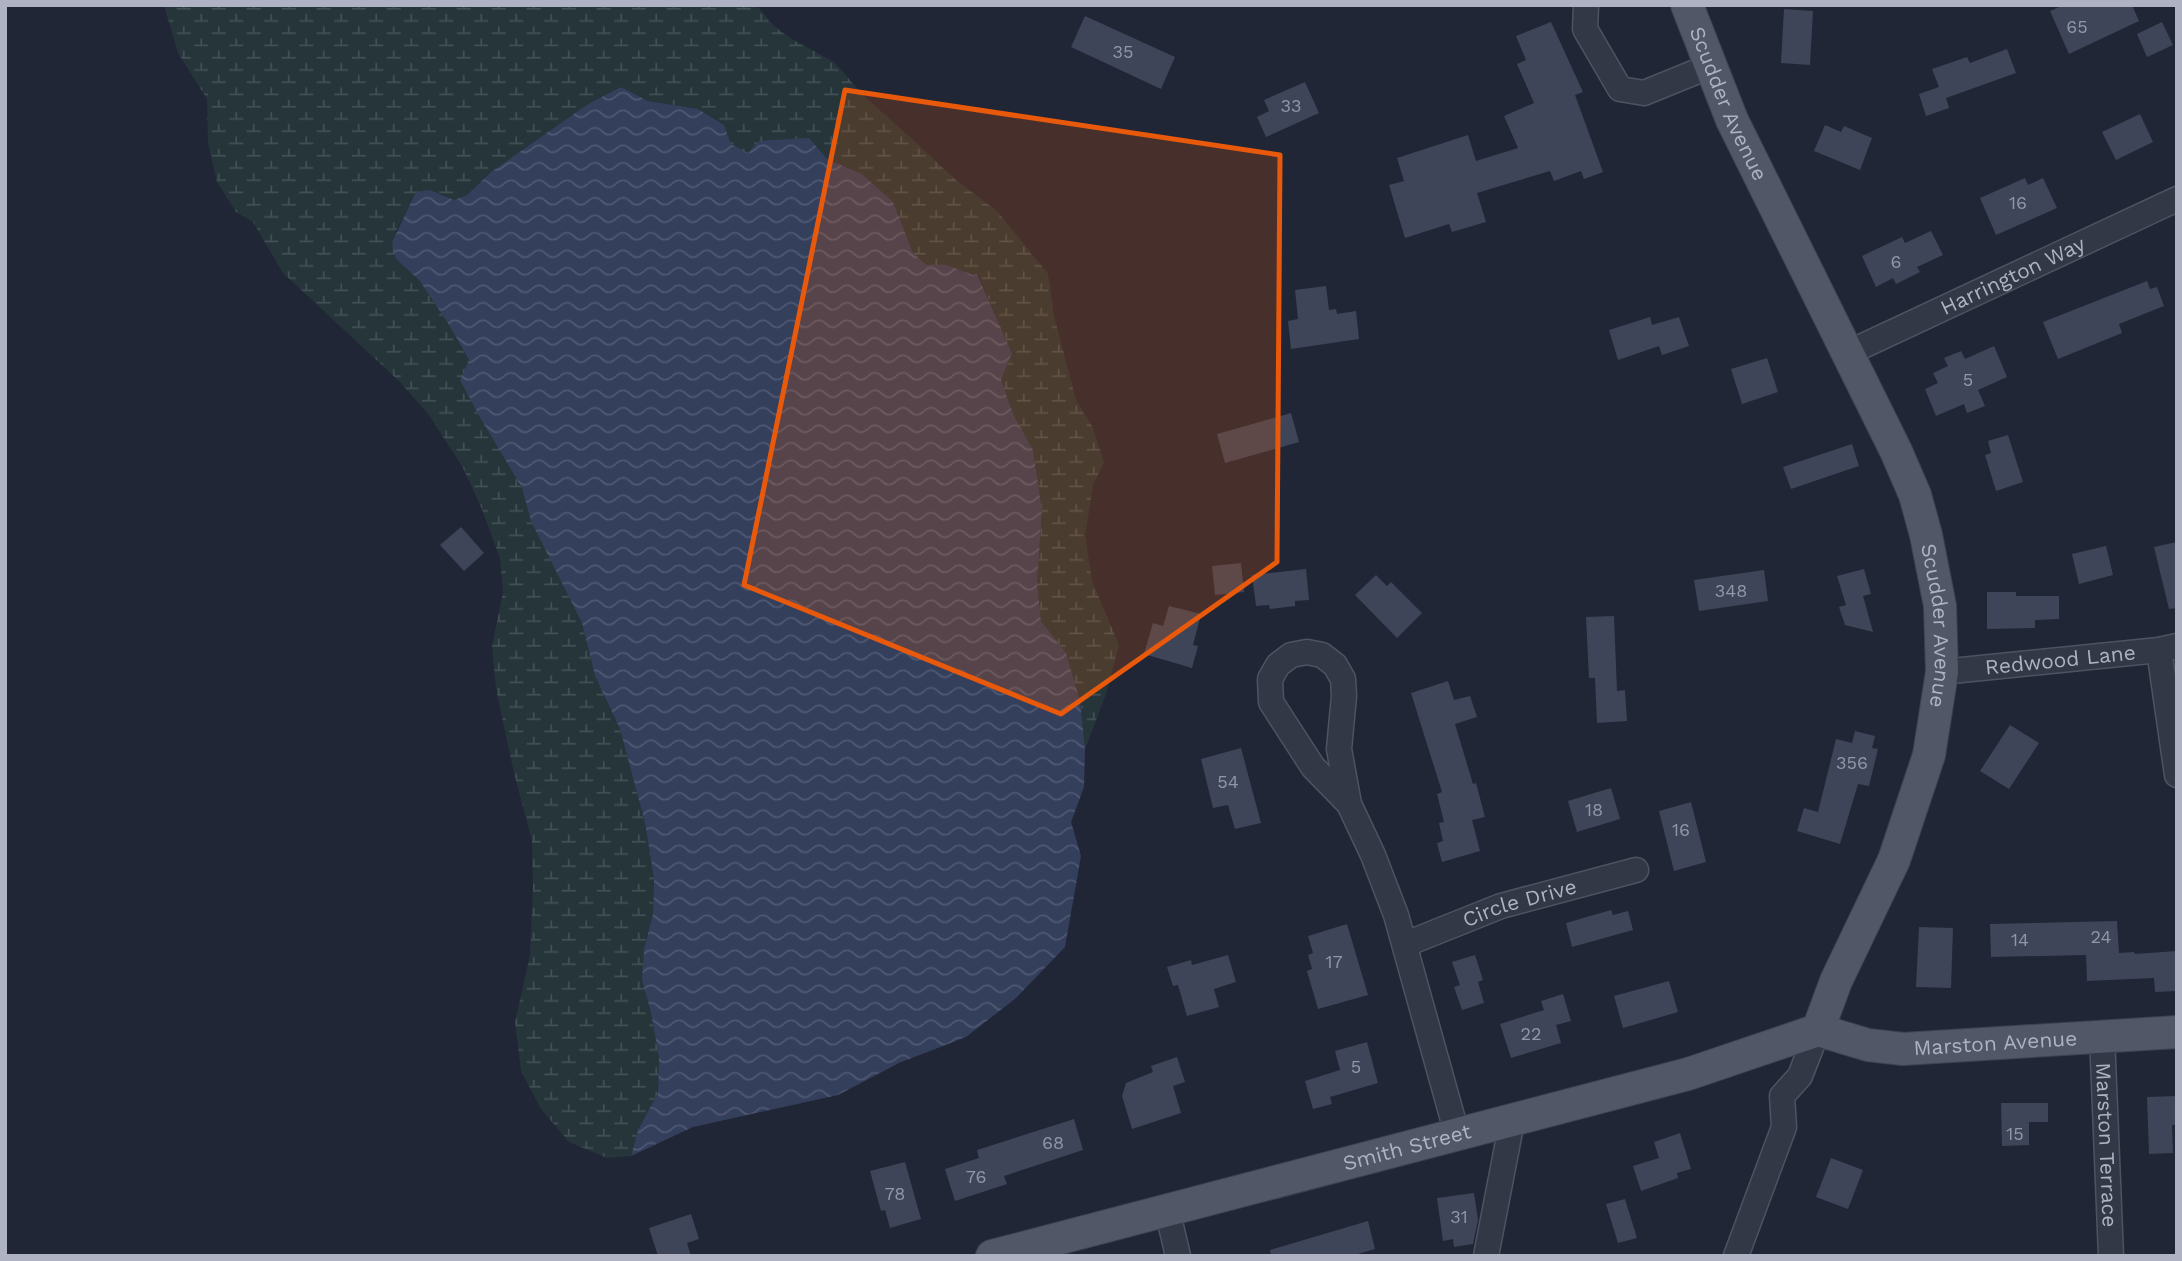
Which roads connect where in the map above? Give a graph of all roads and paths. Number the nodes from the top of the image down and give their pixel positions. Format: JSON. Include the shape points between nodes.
{"nodes":[{"id":1,"x":1586,"y":5,"type":"edge"},
{"id":2,"x":1667,"y":5,"type":"edge"},
{"id":3,"x":1687,"y":5,"type":"edge"},
{"id":4,"x":1703,"y":69,"type":"junction"},
{"id":5,"x":1732,"y":120,"type":"junction"},
{"id":6,"x":2177,"y":198,"type":"edge"},
{"id":7,"x":1848,"y":353,"type":"junction"},
{"id":8,"x":2168,"y":648,"type":"edge"},
{"id":9,"x":1942,"y":672,"type":"junction"},
{"id":10,"x":2177,"y":775,"type":"edge"},
{"id":11,"x":1349,"y":804,"type":"junction"},
{"id":12,"x":1636,"y":870,"type":"dead end"},
{"id":13,"x":1406,"y":944,"type":"junction"},
{"id":14,"x":1818,"y":1030,"type":"junction"},
{"id":15,"x":2177,"y":1032,"type":"edge"},
{"id":16,"x":2102,"y":1035,"type":"junction"},
{"id":17,"x":1512,"y":1121,"type":"junction"},
{"id":18,"x":1457,"y":1134,"type":"junction"},
{"id":19,"x":1167,"y":1209,"type":"junction"},
{"id":20,"x":992,"y":1256,"type":"edge"},
{"id":21,"x":1178,"y":1256,"type":"edge"},
{"id":22,"x":1486,"y":1256,"type":"edge"},
{"id":23,"x":1736,"y":1256,"type":"edge"},
{"id":24,"x":2111,"y":1256,"type":"edge"}],
"edges":[{"from":1,"to":4,"type":"street","via":[[1585,29],[1620,89],[1644,93]]},
{"from":2,"to":4,"type":"main road"},
{"from":3,"to":5,"type":"main road","name":"Scudder Avenue"},
{"from":4,"to":5,"type":"main road"},
{"from":5,"to":7,"type":"main road","name":"Scudder Avenue"},
{"from":6,"to":7,"type":"street","name":"Harrington Way"},
{"from":7,"to":9,"type":"main road","name":"Scudder Avenue","via":[[1915,495],[1940,606]]},
{"from":8,"to":9,"type":"street","name":"Redwood Lane"},
{"from":8,"to":10,"type":"street"},
{"from":9,"to":14,"type":"main road","name":"Scudder Avenue","via":[[1929,755],[1894,860],[1836,981]]},
{"from":11,"to":11,"type":"street","via":[[1339,749],[1343,679],[1322,655],[1291,655],[1273,672],[1271,702],[1313,767]]},
{"from":11,"to":13,"type":"street"},
{"from":12,"to":13,"type":"street","name":"Circle Drive","via":[[1502,906]]},
{"from":13,"to":18,"type":"street"},
{"from":14,"to":16,"type":"main road","name":"Marston Avenue","via":[[1868,1045],[1903,1049]]},
{"from":14,"to":17,"type":"main road","name":"Smith Street","via":[[1688,1074]]},
{"from":14,"to":23,"type":"street","name":"Scudder Avenue","via":[[1800,1076],[1782,1096],[1784,1127]]},
{"from":15,"to":16,"type":"main road","name":"Marston Avenue"},
{"from":16,"to":24,"type":"street","name":"Marston Terrace"},
{"from":17,"to":18,"type":"main road","name":"Smith Street"},
{"from":17,"to":22,"type":"street"},
{"from":18,"to":19,"type":"main road","name":"Smith Street"},
{"from":19,"to":20,"type":"main road","name":"Smith Street"},
{"from":19,"to":21,"type":"street"}]}
